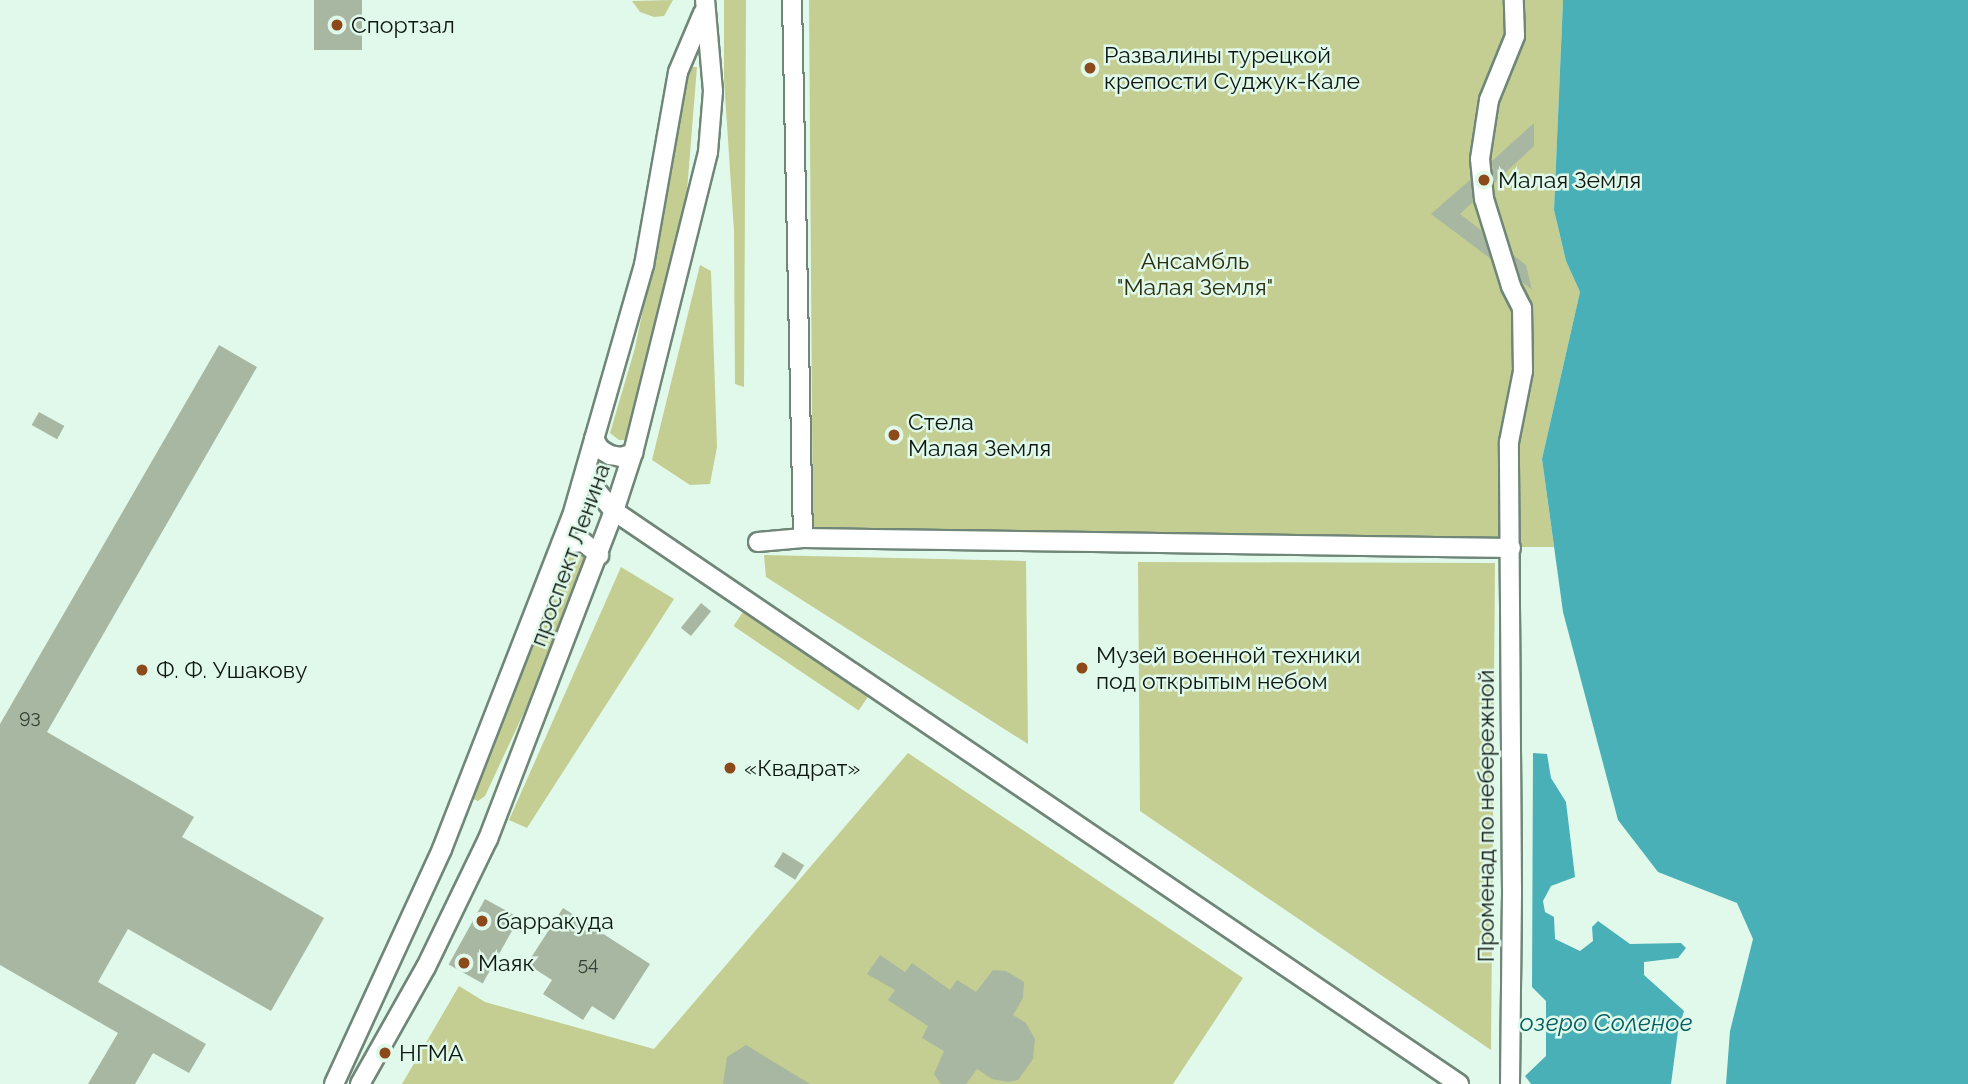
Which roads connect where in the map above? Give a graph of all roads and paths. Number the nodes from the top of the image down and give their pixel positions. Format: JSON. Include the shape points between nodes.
{"nodes":[{"id":1,"x":792,"y":0,"type":"edge"},
{"id":2,"x":1514,"y":0,"type":"edge"},
{"id":3,"x":705,"y":5,"type":"edge"},
{"id":4,"x":594,"y":439,"type":"junction"},
{"id":5,"x":633,"y":453,"type":"junction"},
{"id":6,"x":587,"y":466,"type":"junction"},
{"id":7,"x":614,"y":511,"type":"junction"},
{"id":8,"x":572,"y":516,"type":"junction"},
{"id":9,"x":803,"y":538,"type":"junction"},
{"id":10,"x":758,"y":542,"type":"dead end"},
{"id":11,"x":561,"y":544,"type":"junction"},
{"id":12,"x":1511,"y":548,"type":"junction"},
{"id":13,"x":599,"y":555,"type":"junction"},
{"id":14,"x":334,"y":1084,"type":"edge"},
{"id":15,"x":360,"y":1084,"type":"edge"},
{"id":16,"x":1459,"y":1084,"type":"edge"},
{"id":17,"x":1510,"y":1084,"type":"edge"}],
"edges":[{"from":1,"to":9,"type":"street"},
{"from":2,"to":12,"type":"street","name":"Променад по небережной","via":[[1515,36],[1489,100],[1480,159],[1484,199],[1522,308],[1523,371],[1509,442]]},
{"from":3,"to":4,"type":"street","name":"проспект Ленина","via":[[678,72],[644,265]]},
{"from":3,"to":5,"type":"street","name":"проспект Ленина","via":[[713,91],[708,152]]},
{"from":4,"to":5,"type":"street","via":[[610,456]]},
{"from":4,"to":6,"type":"street","name":"проспект Ленина"},
{"from":5,"to":7,"type":"street","name":"проспект Ленина"},
{"from":6,"to":7,"type":"street","via":[[597,491]]},
{"from":6,"to":8,"type":"street","name":"проспект Ленина"},
{"from":7,"to":8,"type":"street","via":[[592,505]]},
{"from":7,"to":13,"type":"street","name":"проспект Ленина"},
{"from":7,"to":16,"type":"street"},
{"from":8,"to":11,"type":"street","name":"проспект Ленина"},
{"from":9,"to":10,"type":"street"},
{"from":9,"to":12,"type":"street"},
{"from":11,"to":13,"type":"street","via":[[583,542]]},
{"from":11,"to":14,"type":"street","name":"проспект Ленина","via":[[442,849]]},
{"from":12,"to":17,"type":"street","name":"Променад по небережной"},
{"from":13,"to":15,"type":"street","name":"проспект Ленина","via":[[488,839],[426,967]]}]}
